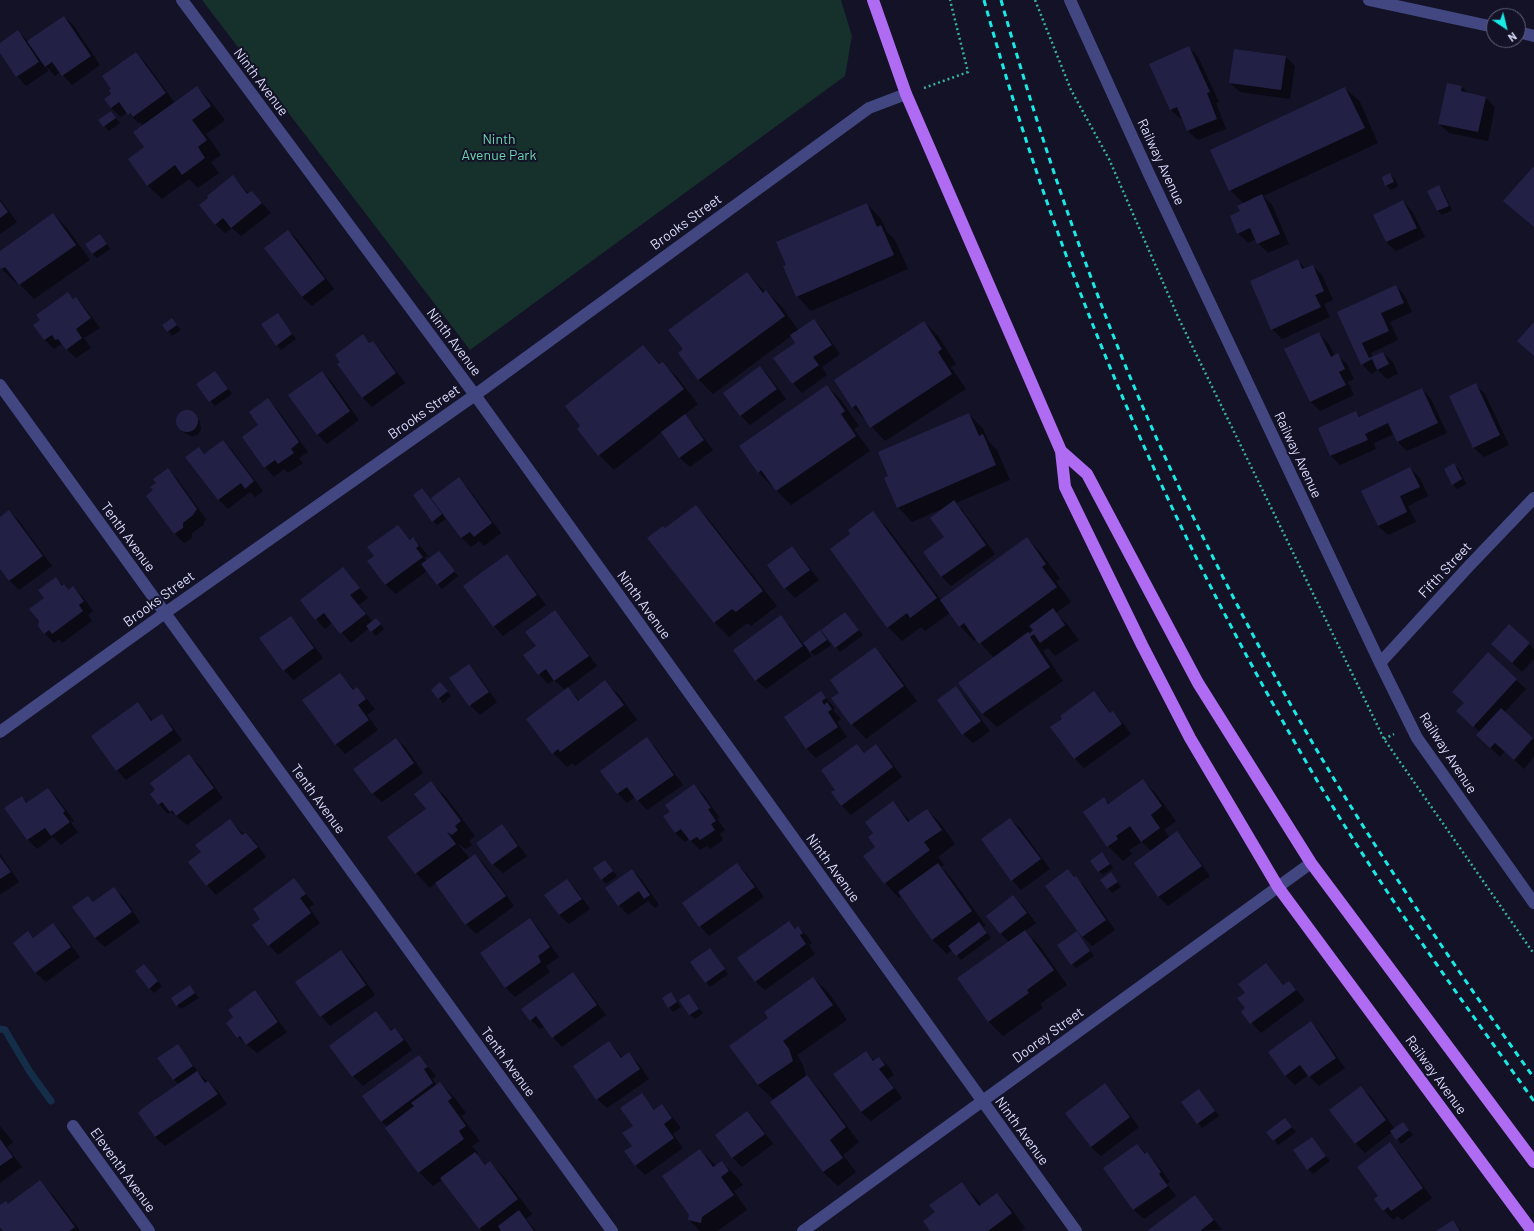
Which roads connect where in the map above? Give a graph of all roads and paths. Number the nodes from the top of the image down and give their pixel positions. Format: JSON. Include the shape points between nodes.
{"nodes":[{"id":1,"x":182,"y":0,"type":"edge"},
{"id":2,"x":873,"y":0,"type":"edge"},
{"id":3,"x":950,"y":0,"type":"edge"},
{"id":4,"x":1036,"y":0,"type":"edge"},
{"id":5,"x":1070,"y":0,"type":"edge"},
{"id":6,"x":1369,"y":0,"type":"edge"},
{"id":7,"x":1486,"y":25,"type":"edge"},
{"id":8,"x":906,"y":94,"type":"junction"},
{"id":9,"x":0,"y":385,"type":"edge"},
{"id":10,"x":475,"y":395,"type":"junction"},
{"id":11,"x":1061,"y":451,"type":"junction"},
{"id":12,"x":1534,"y":498,"type":"edge"},
{"id":13,"x":165,"y":613,"type":"junction"},
{"id":14,"x":1380,"y":663,"type":"junction"},
{"id":15,"x":0,"y":732,"type":"edge"},
{"id":16,"x":1311,"y":863,"type":"junction"},
{"id":17,"x":1278,"y":886,"type":"junction"},
{"id":18,"x":1534,"y":903,"type":"edge"},
{"id":19,"x":1534,"y":954,"type":"edge"},
{"id":20,"x":983,"y":1102,"type":"junction"},
{"id":21,"x":73,"y":1126,"type":"dead end"},
{"id":22,"x":1534,"y":1162,"type":"edge"},
{"id":23,"x":149,"y":1231,"type":"edge"},
{"id":24,"x":612,"y":1231,"type":"edge"},
{"id":25,"x":803,"y":1231,"type":"edge"},
{"id":26,"x":1076,"y":1231,"type":"edge"},
{"id":27,"x":1532,"y":1231,"type":"edge"}],
"edges":[{"from":1,"to":10,"type":"street","name":"Ninth Avenue"},
{"from":2,"to":8,"type":"main road","name":"Railway Avenue"},
{"from":3,"to":8,"type":"path","via":[[968,72]]},
{"from":4,"to":19,"type":"path","via":[[1071,90],[1109,159],[1179,318],[1384,739]]},
{"from":5,"to":14,"type":"street","name":"Railway Avenue","via":[[1149,174]]},
{"from":6,"to":7,"type":"street"},
{"from":8,"to":10,"type":"street","name":"Brooks Street","via":[[869,108]]},
{"from":8,"to":11,"type":"main road","name":"Railway Avenue"},
{"from":9,"to":13,"type":"street","name":"Tenth Avenue"},
{"from":10,"to":13,"type":"street","name":"Brooks Street"},
{"from":10,"to":20,"type":"street","name":"Ninth Avenue"},
{"from":11,"to":16,"type":"main road","name":"Railway Avenue","via":[[1087,474],[1198,683]]},
{"from":11,"to":17,"type":"main road","name":"Railway Avenue","via":[[1065,487],[1142,645],[1190,738]]},
{"from":12,"to":14,"type":"street","name":"Fifth Street"},
{"from":13,"to":15,"type":"street","name":"Brooks Street"},
{"from":13,"to":24,"type":"street","name":"Tenth Avenue"},
{"from":14,"to":18,"type":"street","name":"Railway Avenue","via":[[1417,738]]},
{"from":16,"to":17,"type":"street","name":"Doorey Street"},
{"from":16,"to":22,"type":"main road","name":"Railway Avenue"},
{"from":17,"to":20,"type":"street","name":"Doorey Street"},
{"from":17,"to":27,"type":"main road","name":"Railway Avenue"},
{"from":20,"to":25,"type":"street","name":"Doorey Street"},
{"from":20,"to":26,"type":"street","name":"Ninth Avenue"},
{"from":21,"to":23,"type":"street","name":"Eleventh Avenue"}]}
